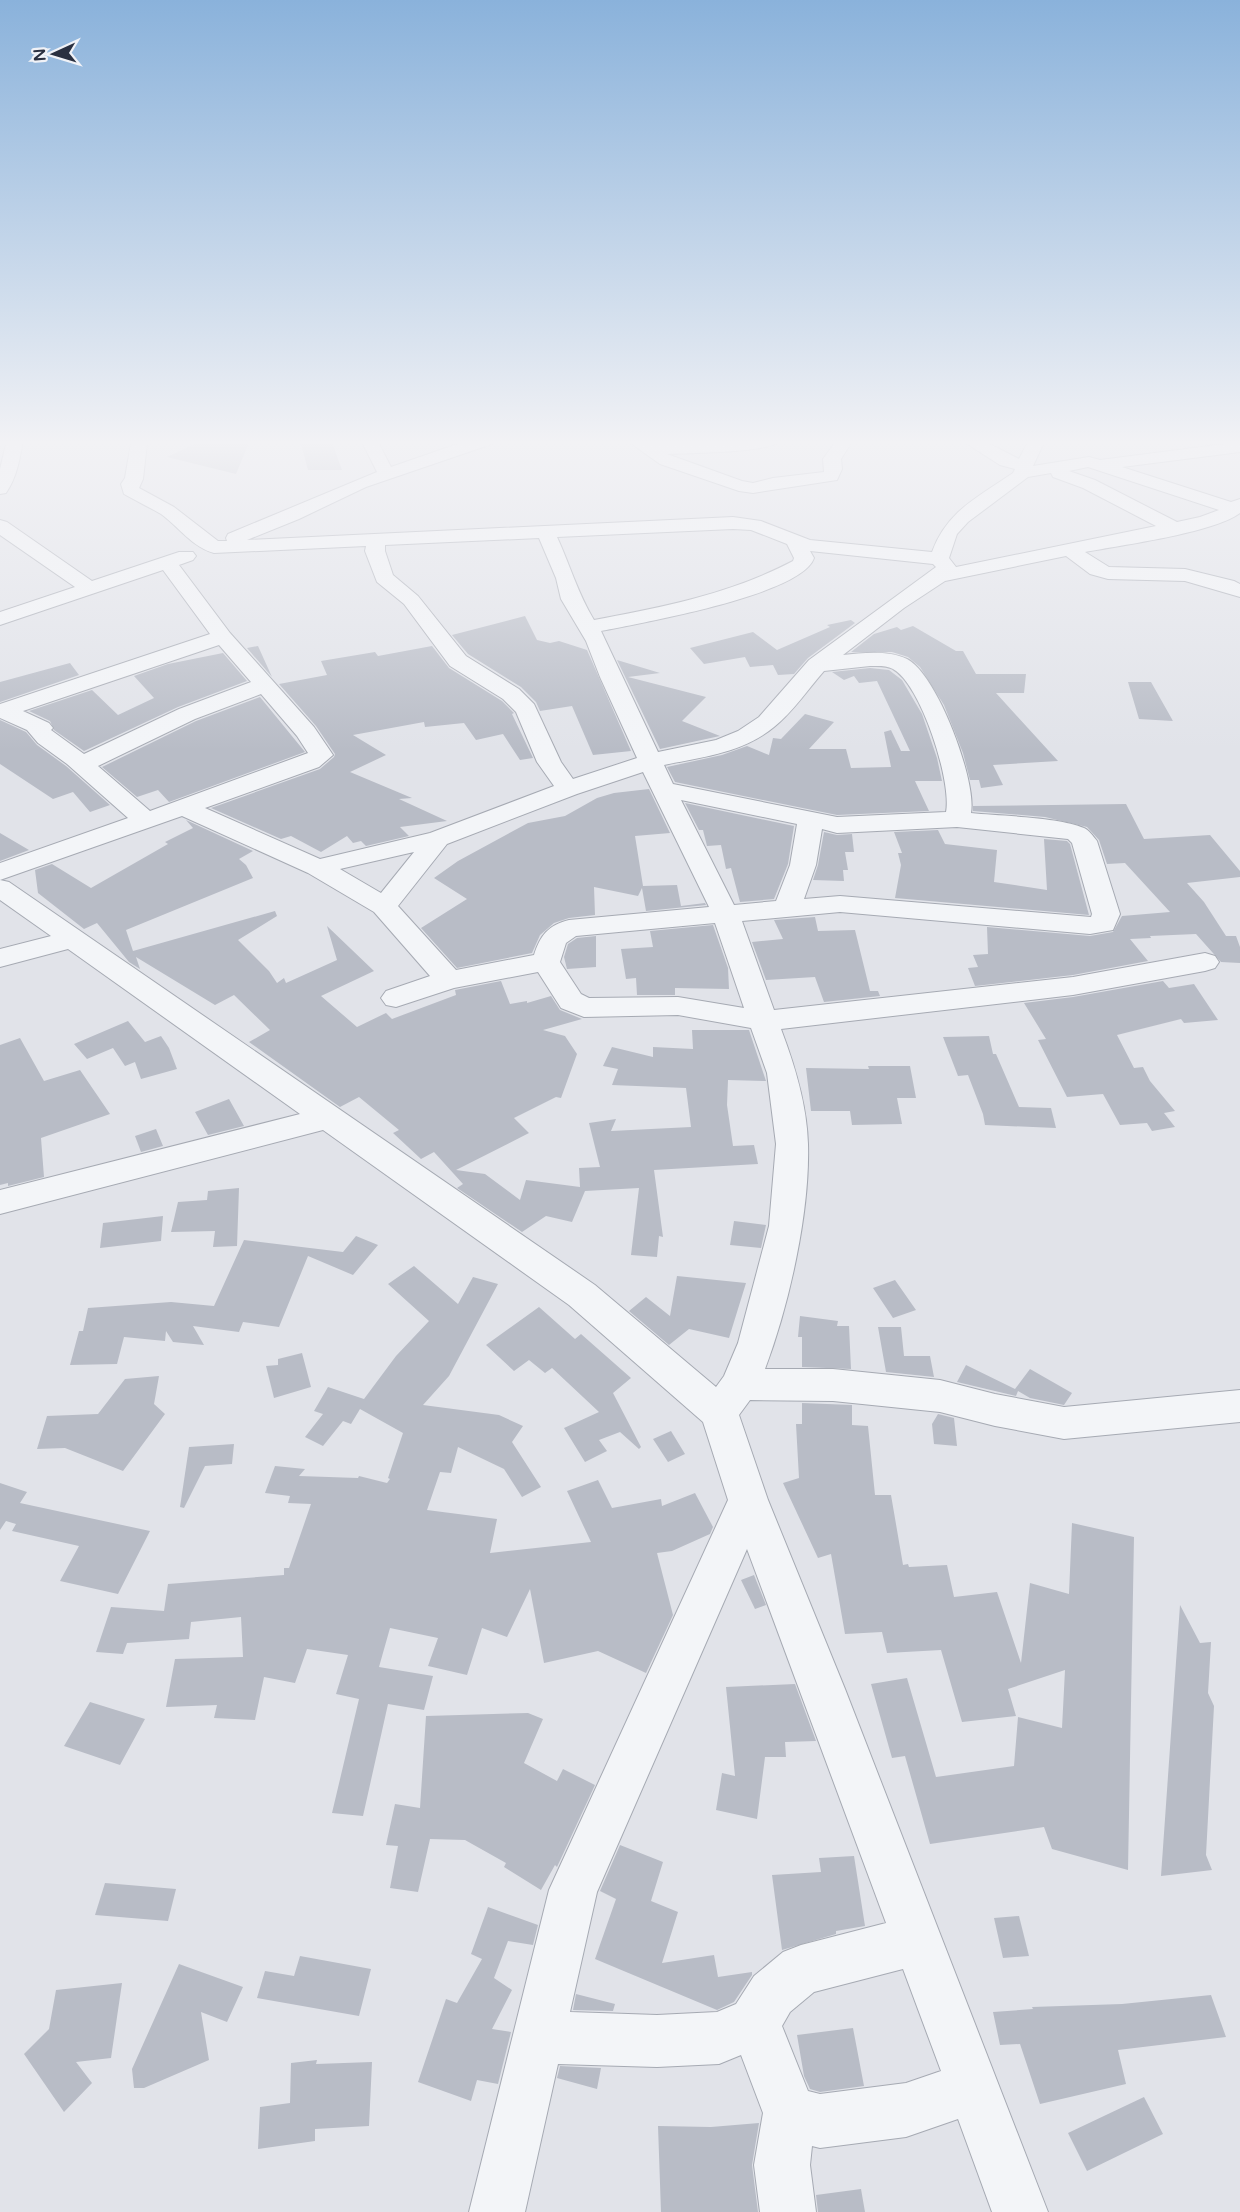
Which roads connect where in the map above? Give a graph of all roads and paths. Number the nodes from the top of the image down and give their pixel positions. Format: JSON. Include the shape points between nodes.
{"nodes":[{"id":1,"x":25,"y":543,"type":"edge"},
{"id":2,"x":208,"y":543,"type":"edge"},
{"id":3,"x":222,"y":543,"type":"edge"},
{"id":4,"x":301,"y":543,"type":"edge"},
{"id":5,"x":376,"y":543,"type":"edge"},
{"id":6,"x":551,"y":543,"type":"edge"},
{"id":7,"x":796,"y":543,"type":"edge"},
{"id":8,"x":801,"y":543,"type":"edge"},
{"id":9,"x":945,"y":543,"type":"edge"},
{"id":10,"x":1106,"y":543,"type":"edge"},
{"id":11,"x":213,"y":547,"type":"junction"},
{"id":12,"x":1071,"y":551,"type":"junction"},
{"id":13,"x":167,"y":562,"type":"junction"},
{"id":14,"x":939,"y":568,"type":"junction"},
{"id":15,"x":89,"y":588,"type":"junction"},
{"id":16,"x":1240,"y":591,"type":"edge"},
{"id":17,"x":0,"y":619,"type":"edge"},
{"id":18,"x":589,"y":627,"type":"junction"},
{"id":19,"x":223,"y":637,"type":"junction"},
{"id":20,"x":817,"y":665,"type":"junction"},
{"id":21,"x":263,"y":685,"type":"junction"},
{"id":22,"x":2,"y":710,"type":"edge"},
{"id":23,"x":651,"y":761,"type":"junction"},
{"id":24,"x":81,"y":765,"type":"junction"},
{"id":25,"x":568,"y":789,"type":"junction"},
{"id":26,"x":663,"y":789,"type":"junction"},
{"id":27,"x":183,"y":807,"type":"junction"},
{"id":28,"x":957,"y":819,"type":"junction"},
{"id":29,"x":147,"y":820,"type":"junction"},
{"id":30,"x":810,"y":820,"type":"junction"},
{"id":31,"x":438,"y":839,"type":"junction"},
{"id":32,"x":317,"y":867,"type":"junction"},
{"id":33,"x":0,"y":872,"type":"edge"},
{"id":34,"x":0,"y":888,"type":"edge"},
{"id":35,"x":384,"y":906,"type":"junction"},
{"id":36,"x":787,"y":907,"type":"junction"},
{"id":37,"x":724,"y":913,"type":"junction"},
{"id":38,"x":73,"y":939,"type":"junction"},
{"id":39,"x":0,"y":958,"type":"edge"},
{"id":40,"x":546,"y":962,"type":"junction"},
{"id":41,"x":1205,"y":962,"type":"dead end"},
{"id":42,"x":449,"y":981,"type":"junction"},
{"id":43,"x":396,"y":998,"type":"dead end"},
{"id":44,"x":765,"y":1021,"type":"junction"},
{"id":45,"x":330,"y":1118,"type":"junction"},
{"id":46,"x":0,"y":1202,"type":"edge"},
{"id":47,"x":729,"y":1398,"type":"junction"},
{"id":48,"x":1240,"y":1406,"type":"edge"},
{"id":49,"x":748,"y":1500,"type":"junction"},
{"id":50,"x":918,"y":1940,"type":"junction"},
{"id":51,"x":754,"y":2022,"type":"junction"},
{"id":52,"x":539,"y":2037,"type":"junction"},
{"id":53,"x":974,"y":2087,"type":"junction"},
{"id":54,"x":790,"y":2113,"type":"junction"},
{"id":55,"x":497,"y":2212,"type":"edge"},
{"id":56,"x":788,"y":2212,"type":"edge"},
{"id":57,"x":1020,"y":2212,"type":"edge"}],
"edges":[{"from":1,"to":15,"type":"street"},
{"from":2,"to":11,"type":"street"},
{"from":3,"to":11,"type":"street"},
{"from":4,"to":11,"type":"street"},
{"from":5,"to":25,"type":"street","via":[[384,578],[411,600],[458,661],[511,694],[526,709],[549,762]]},
{"from":6,"to":18,"type":"street","via":[[571,599]]},
{"from":7,"to":18,"type":"street","via":[[804,558],[802,564],[747,592]]},
{"from":8,"to":14,"type":"street","via":[[896,553]]},
{"from":9,"to":14,"type":"street"},
{"from":10,"to":12,"type":"street"},
{"from":11,"to":13,"type":"street"},
{"from":12,"to":14,"type":"street"},
{"from":12,"to":16,"type":"street","via":[[1097,570],[1108,573],[1185,575]]},
{"from":13,"to":15,"type":"street"},
{"from":13,"to":19,"type":"street"},
{"from":14,"to":20,"type":"street"},
{"from":15,"to":17,"type":"street"},
{"from":18,"to":23,"type":"street"},
{"from":19,"to":21,"type":"street"},
{"from":19,"to":22,"type":"street"},
{"from":20,"to":23,"type":"street","via":[[767,722],[746,736],[704,752]]},
{"from":20,"to":28,"type":"street","via":[[887,660],[903,665],[922,686],[955,772],[960,802]]},
{"from":21,"to":24,"type":"street","via":[[187,714]]},
{"from":21,"to":27,"type":"street","via":[[306,732],[321,755],[311,762]]},
{"from":22,"to":24,"type":"street","via":[[41,728],[38,730],[43,737]]},
{"from":23,"to":25,"type":"street"},
{"from":23,"to":26,"type":"street"},
{"from":24,"to":29,"type":"street","via":[[127,808]]},
{"from":25,"to":31,"type":"street"},
{"from":26,"to":30,"type":"street"},
{"from":26,"to":37,"type":"street"},
{"from":27,"to":29,"type":"street"},
{"from":27,"to":32,"type":"street"},
{"from":28,"to":30,"type":"street","via":[[837,825]]},
{"from":28,"to":36,"type":"street","via":[[1077,834],[1084,841],[1106,914],[1103,924],[1090,926],[882,906]]},
{"from":29,"to":33,"type":"street"},
{"from":30,"to":36,"type":"street","via":[[803,869]]},
{"from":31,"to":32,"type":"street"},
{"from":31,"to":35,"type":"street"},
{"from":32,"to":35,"type":"street"},
{"from":34,"to":38,"type":"street"},
{"from":35,"to":42,"type":"street"},
{"from":36,"to":37,"type":"street"},
{"from":37,"to":40,"type":"street","via":[[569,928],[553,939]]},
{"from":37,"to":44,"type":"street"},
{"from":38,"to":39,"type":"street"},
{"from":38,"to":45,"type":"street"},
{"from":40,"to":42,"type":"street"},
{"from":40,"to":44,"type":"street","via":[[571,1001],[584,1008],[678,1006]]},
{"from":41,"to":44,"type":"street","via":[[1073,986]]},
{"from":42,"to":43,"type":"street"},
{"from":44,"to":47,"type":"street","via":[[782,1073],[792,1144],[786,1226],[756,1343]]},
{"from":45,"to":46,"type":"street"},
{"from":45,"to":47,"type":"street"},
{"from":47,"to":48,"type":"street","via":[[833,1385],[929,1395],[1064,1423]]},
{"from":47,"to":49,"type":"street"},
{"from":49,"to":50,"type":"street"},
{"from":49,"to":52,"type":"street","via":[[573,1890]]},
{"from":50,"to":51,"type":"street","via":[[801,1970],[772,1994]]},
{"from":50,"to":53,"type":"street"},
{"from":51,"to":52,"type":"street","via":[[719,2038],[657,2041]]},
{"from":51,"to":54,"type":"street"},
{"from":52,"to":55,"type":"street"},
{"from":53,"to":54,"type":"street","via":[[906,2110],[820,2121]]},
{"from":53,"to":57,"type":"street"},
{"from":54,"to":56,"type":"street","via":[[782,2165]]}]}
